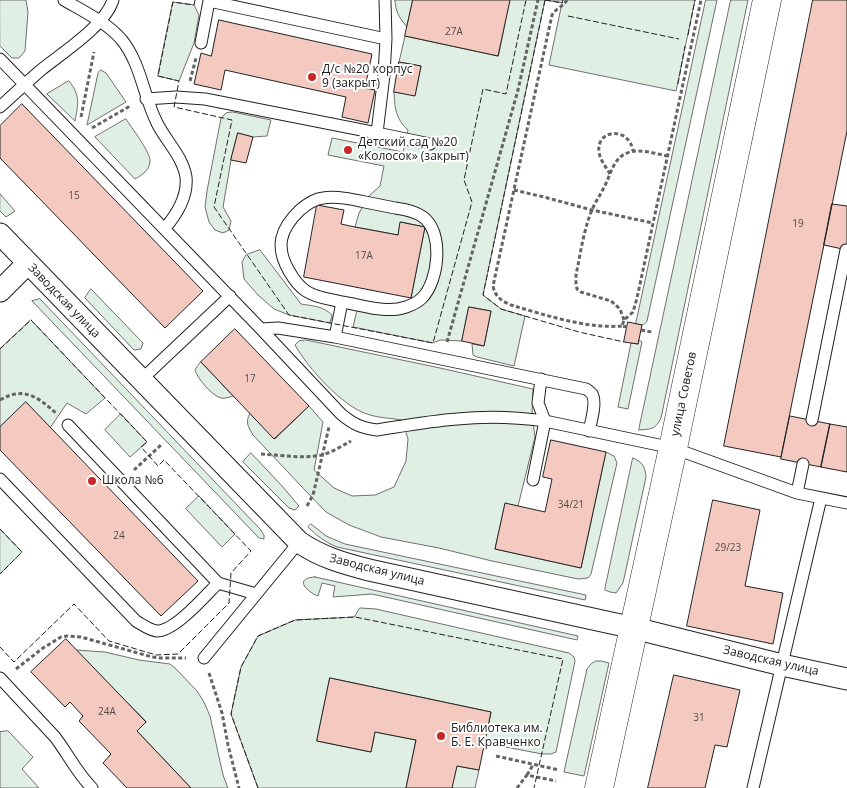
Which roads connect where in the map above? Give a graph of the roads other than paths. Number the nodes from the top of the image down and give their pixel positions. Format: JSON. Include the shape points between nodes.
{"nodes":[{"id":1,"x":64,"y":0,"type":"edge"},
{"id":2,"x":113,"y":0,"type":"edge"},
{"id":3,"x":385,"y":0,"type":"edge"},
{"id":4,"x":767,"y":0,"type":"edge"},
{"id":5,"x":100,"y":22,"type":"junction"},
{"id":6,"x":386,"y":39,"type":"junction"},
{"id":7,"x":201,"y":43,"type":"road end"},
{"id":8,"x":0,"y":58,"type":"edge"},
{"id":9,"x":25,"y":84,"type":"junction"},
{"id":10,"x":146,"y":99,"type":"junction"},
{"id":11,"x":0,"y":107,"type":"edge"},
{"id":12,"x":377,"y":133,"type":"junction"},
{"id":13,"x":430,"y":144,"type":"dead end"},
{"id":14,"x":164,"y":228,"type":"junction"},
{"id":15,"x":0,"y":234,"type":"edge"},
{"id":16,"x":846,"y":250,"type":"edge"},
{"id":17,"x":28,"y":263,"type":"junction"},
{"id":18,"x":843,"y":287,"type":"edge"},
{"id":19,"x":0,"y":291,"type":"edge"},
{"id":20,"x":230,"y":296,"type":"junction"},
{"id":21,"x":342,"y":302,"type":"junction"},
{"id":22,"x":262,"y":329,"type":"junction"},
{"id":23,"x":335,"y":337,"type":"junction"},
{"id":24,"x":541,"y":379,"type":"junction"},
{"id":25,"x":142,"y":380,"type":"junction"},
{"id":26,"x":812,"y":420,"type":"dead end"},
{"id":27,"x":545,"y":422,"type":"junction"},
{"id":28,"x":68,"y":425,"type":"road end"},
{"id":29,"x":589,"y":431,"type":"junction"},
{"id":30,"x":673,"y":448,"type":"junction"},
{"id":31,"x":803,"y":464,"type":"dead end"},
{"id":32,"x":0,"y":479,"type":"edge"},
{"id":33,"x":533,"y":480,"type":"dead end"},
{"id":34,"x":797,"y":493,"type":"junction"},
{"id":35,"x":821,"y":498,"type":"junction"},
{"id":36,"x":847,"y":503,"type":"edge"},
{"id":37,"x":298,"y":542,"type":"junction"},
{"id":38,"x":218,"y":583,"type":"junction"},
{"id":39,"x":256,"y":594,"type":"junction"},
{"id":40,"x":634,"y":628,"type":"junction"},
{"id":41,"x":204,"y":658,"type":"road end"},
{"id":42,"x":782,"y":665,"type":"junction"},
{"id":43,"x":847,"y":678,"type":"edge"},
{"id":44,"x":1,"y":680,"type":"edge"},
{"id":45,"x":92,"y":788,"type":"edge"},
{"id":46,"x":599,"y":788,"type":"edge"},
{"id":47,"x":753,"y":788,"type":"edge"}],
"edges":[{"from":1,"to":5,"type":"lane"},
{"from":2,"to":5,"type":"lane"},
{"from":3,"to":6,"type":"lane"},
{"from":4,"to":30,"type":"street","name":"улица Советов"},
{"from":5,"to":9,"type":"lane"},
{"from":5,"to":10,"type":"lane","via":[[120,37],[130,51]]},
{"from":6,"to":7,"type":"lane","via":[[209,1]]},
{"from":6,"to":12,"type":"lane"},
{"from":8,"to":9,"type":"lane"},
{"from":9,"to":11,"type":"lane"},
{"from":9,"to":14,"type":"lane"},
{"from":10,"to":12,"type":"lane","via":[[206,99]]},
{"from":10,"to":14,"type":"lane","via":[[186,175],[183,200]]},
{"from":12,"to":13,"type":"lane"},
{"from":14,"to":20,"type":"lane"},
{"from":15,"to":17,"type":"street","name":"Заводская улица"},
{"from":16,"to":18,"type":"lane"},
{"from":17,"to":19,"type":"street"},
{"from":17,"to":25,"type":"street","name":"Заводская улица"},
{"from":18,"to":26,"type":"lane"},
{"from":20,"to":22,"type":"lane"},
{"from":20,"to":25,"type":"lane"},
{"from":21,"to":21,"type":"lane","via":[[307,292],[291,275],[280,243],[295,215],[314,200],[333,197],[397,208],[424,217],[431,225],[437,249],[434,278],[423,297],[405,308],[393,309]]},
{"from":21,"to":23,"type":"lane"},
{"from":22,"to":23,"type":"lane","via":[[278,328]]},
{"from":22,"to":27,"type":"lane","via":[[334,406],[351,422],[364,428],[376,430],[465,418]]},
{"from":23,"to":24,"type":"lane"},
{"from":24,"to":27,"type":"lane","via":[[538,403]]},
{"from":24,"to":29,"type":"lane","via":[[586,389],[591,393],[594,408]]},
{"from":25,"to":37,"type":"street","name":"Заводская улица"},
{"from":27,"to":29,"type":"lane"},
{"from":27,"to":33,"type":"lane"},
{"from":28,"to":38,"type":"lane"},
{"from":29,"to":30,"type":"lane"},
{"from":30,"to":34,"type":"lane"},
{"from":30,"to":40,"type":"street","name":"улица Советов"},
{"from":31,"to":34,"type":"lane"},
{"from":32,"to":38,"type":"lane","via":[[136,620],[151,630],[166,629],[174,624]]},
{"from":34,"to":35,"type":"lane"},
{"from":35,"to":36,"type":"lane"},
{"from":35,"to":42,"type":"lane"},
{"from":37,"to":39,"type":"lane"},
{"from":37,"to":40,"type":"street","name":"Заводская улица","via":[[342,563]]},
{"from":38,"to":39,"type":"lane"},
{"from":39,"to":41,"type":"lane"},
{"from":40,"to":42,"type":"street","name":"Заводская улица"},
{"from":40,"to":46,"type":"street","name":"улица Советов"},
{"from":42,"to":43,"type":"street","name":"Заводская улица"},
{"from":42,"to":47,"type":"lane"},
{"from":44,"to":45,"type":"lane","via":[[55,737]]}]}
